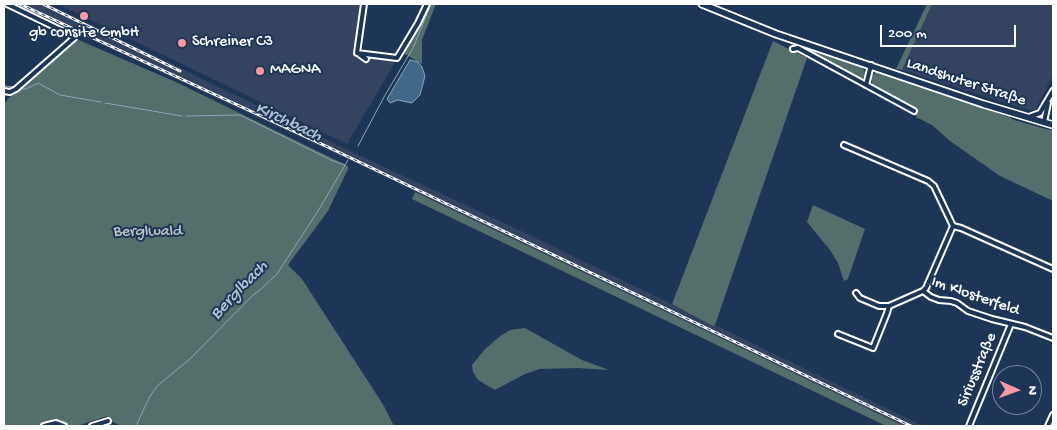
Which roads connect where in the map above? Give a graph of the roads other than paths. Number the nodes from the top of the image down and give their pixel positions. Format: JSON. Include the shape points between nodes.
{"nodes":[{"id":1,"x":7,"y":4,"type":"edge"},
{"id":2,"x":364,"y":4,"type":"edge"},
{"id":3,"x":427,"y":4,"type":"edge"},
{"id":4,"x":702,"y":4,"type":"edge"},
{"id":5,"x":793,"y":49,"type":"dead end"},
{"id":6,"x":357,"y":53,"type":"junction"},
{"id":7,"x":366,"y":59,"type":"dead end"},
{"id":8,"x":871,"y":65,"type":"junction"},
{"id":9,"x":866,"y":85,"type":"junction"},
{"id":10,"x":4,"y":91,"type":"edge"},
{"id":11,"x":1053,"y":91,"type":"edge"},
{"id":12,"x":1048,"y":101,"type":"junction"},
{"id":13,"x":914,"y":110,"type":"dead end"},
{"id":14,"x":1028,"y":117,"type":"junction"},
{"id":15,"x":1044,"y":122,"type":"junction"},
{"id":16,"x":1053,"y":125,"type":"edge"},
{"id":17,"x":844,"y":145,"type":"dead end"},
{"id":18,"x":952,"y":226,"type":"junction"},
{"id":19,"x":1053,"y":269,"type":"edge"},
{"id":20,"x":923,"y":291,"type":"junction"},
{"id":21,"x":856,"y":293,"type":"dead end"},
{"id":22,"x":889,"y":306,"type":"junction"},
{"id":23,"x":1011,"y":324,"type":"junction"},
{"id":24,"x":838,"y":334,"type":"dead end"},
{"id":25,"x":1053,"y":338,"type":"edge"},
{"id":26,"x":1053,"y":415,"type":"edge"},
{"id":27,"x":108,"y":421,"type":"dead end"},
{"id":28,"x":44,"y":426,"type":"edge"},
{"id":29,"x":64,"y":426,"type":"edge"},
{"id":30,"x":92,"y":426,"type":"edge"},
{"id":31,"x":969,"y":426,"type":"edge"},
{"id":32,"x":1048,"y":426,"type":"edge"}],
"edges":[{"from":1,"to":10,"type":"street","via":[[74,38],[16,89]]},
{"from":2,"to":6,"type":"street"},
{"from":3,"to":6,"type":"street","via":[[397,58]]},
{"from":4,"to":8,"type":"main road","name":"Landshuter Straße","via":[[776,34]]},
{"from":5,"to":9,"type":"street","via":[[798,48]]},
{"from":6,"to":7,"type":"street"},
{"from":8,"to":9,"type":"street"},
{"from":8,"to":14,"type":"main road","name":"Landshuter Straße"},
{"from":9,"to":13,"type":"street"},
{"from":11,"to":12,"type":"street"},
{"from":12,"to":14,"type":"street","via":[[1040,113]]},
{"from":12,"to":15,"type":"street"},
{"from":14,"to":15,"type":"main road","name":"Landshuter Straße"},
{"from":15,"to":16,"type":"main road","name":"Landshuter Straße"},
{"from":17,"to":18,"type":"street","via":[[928,181],[934,186]]},
{"from":18,"to":19,"type":"street"},
{"from":18,"to":20,"type":"street"},
{"from":20,"to":22,"type":"street","name":"Im Klosterfeld"},
{"from":20,"to":23,"type":"street","name":"Im Klosterfeld","via":[[939,300],[951,300],[968,311]]},
{"from":21,"to":22,"type":"street","via":[[879,306]]},
{"from":22,"to":24,"type":"street","via":[[873,348]]},
{"from":23,"to":25,"type":"street","name":"Im Klosterfeld"},
{"from":23,"to":31,"type":"street","name":"Siriusstraße"},
{"from":26,"to":32,"type":"street"},
{"from":27,"to":30,"type":"street"},
{"from":28,"to":29,"type":"street","via":[[56,423]]}]}
